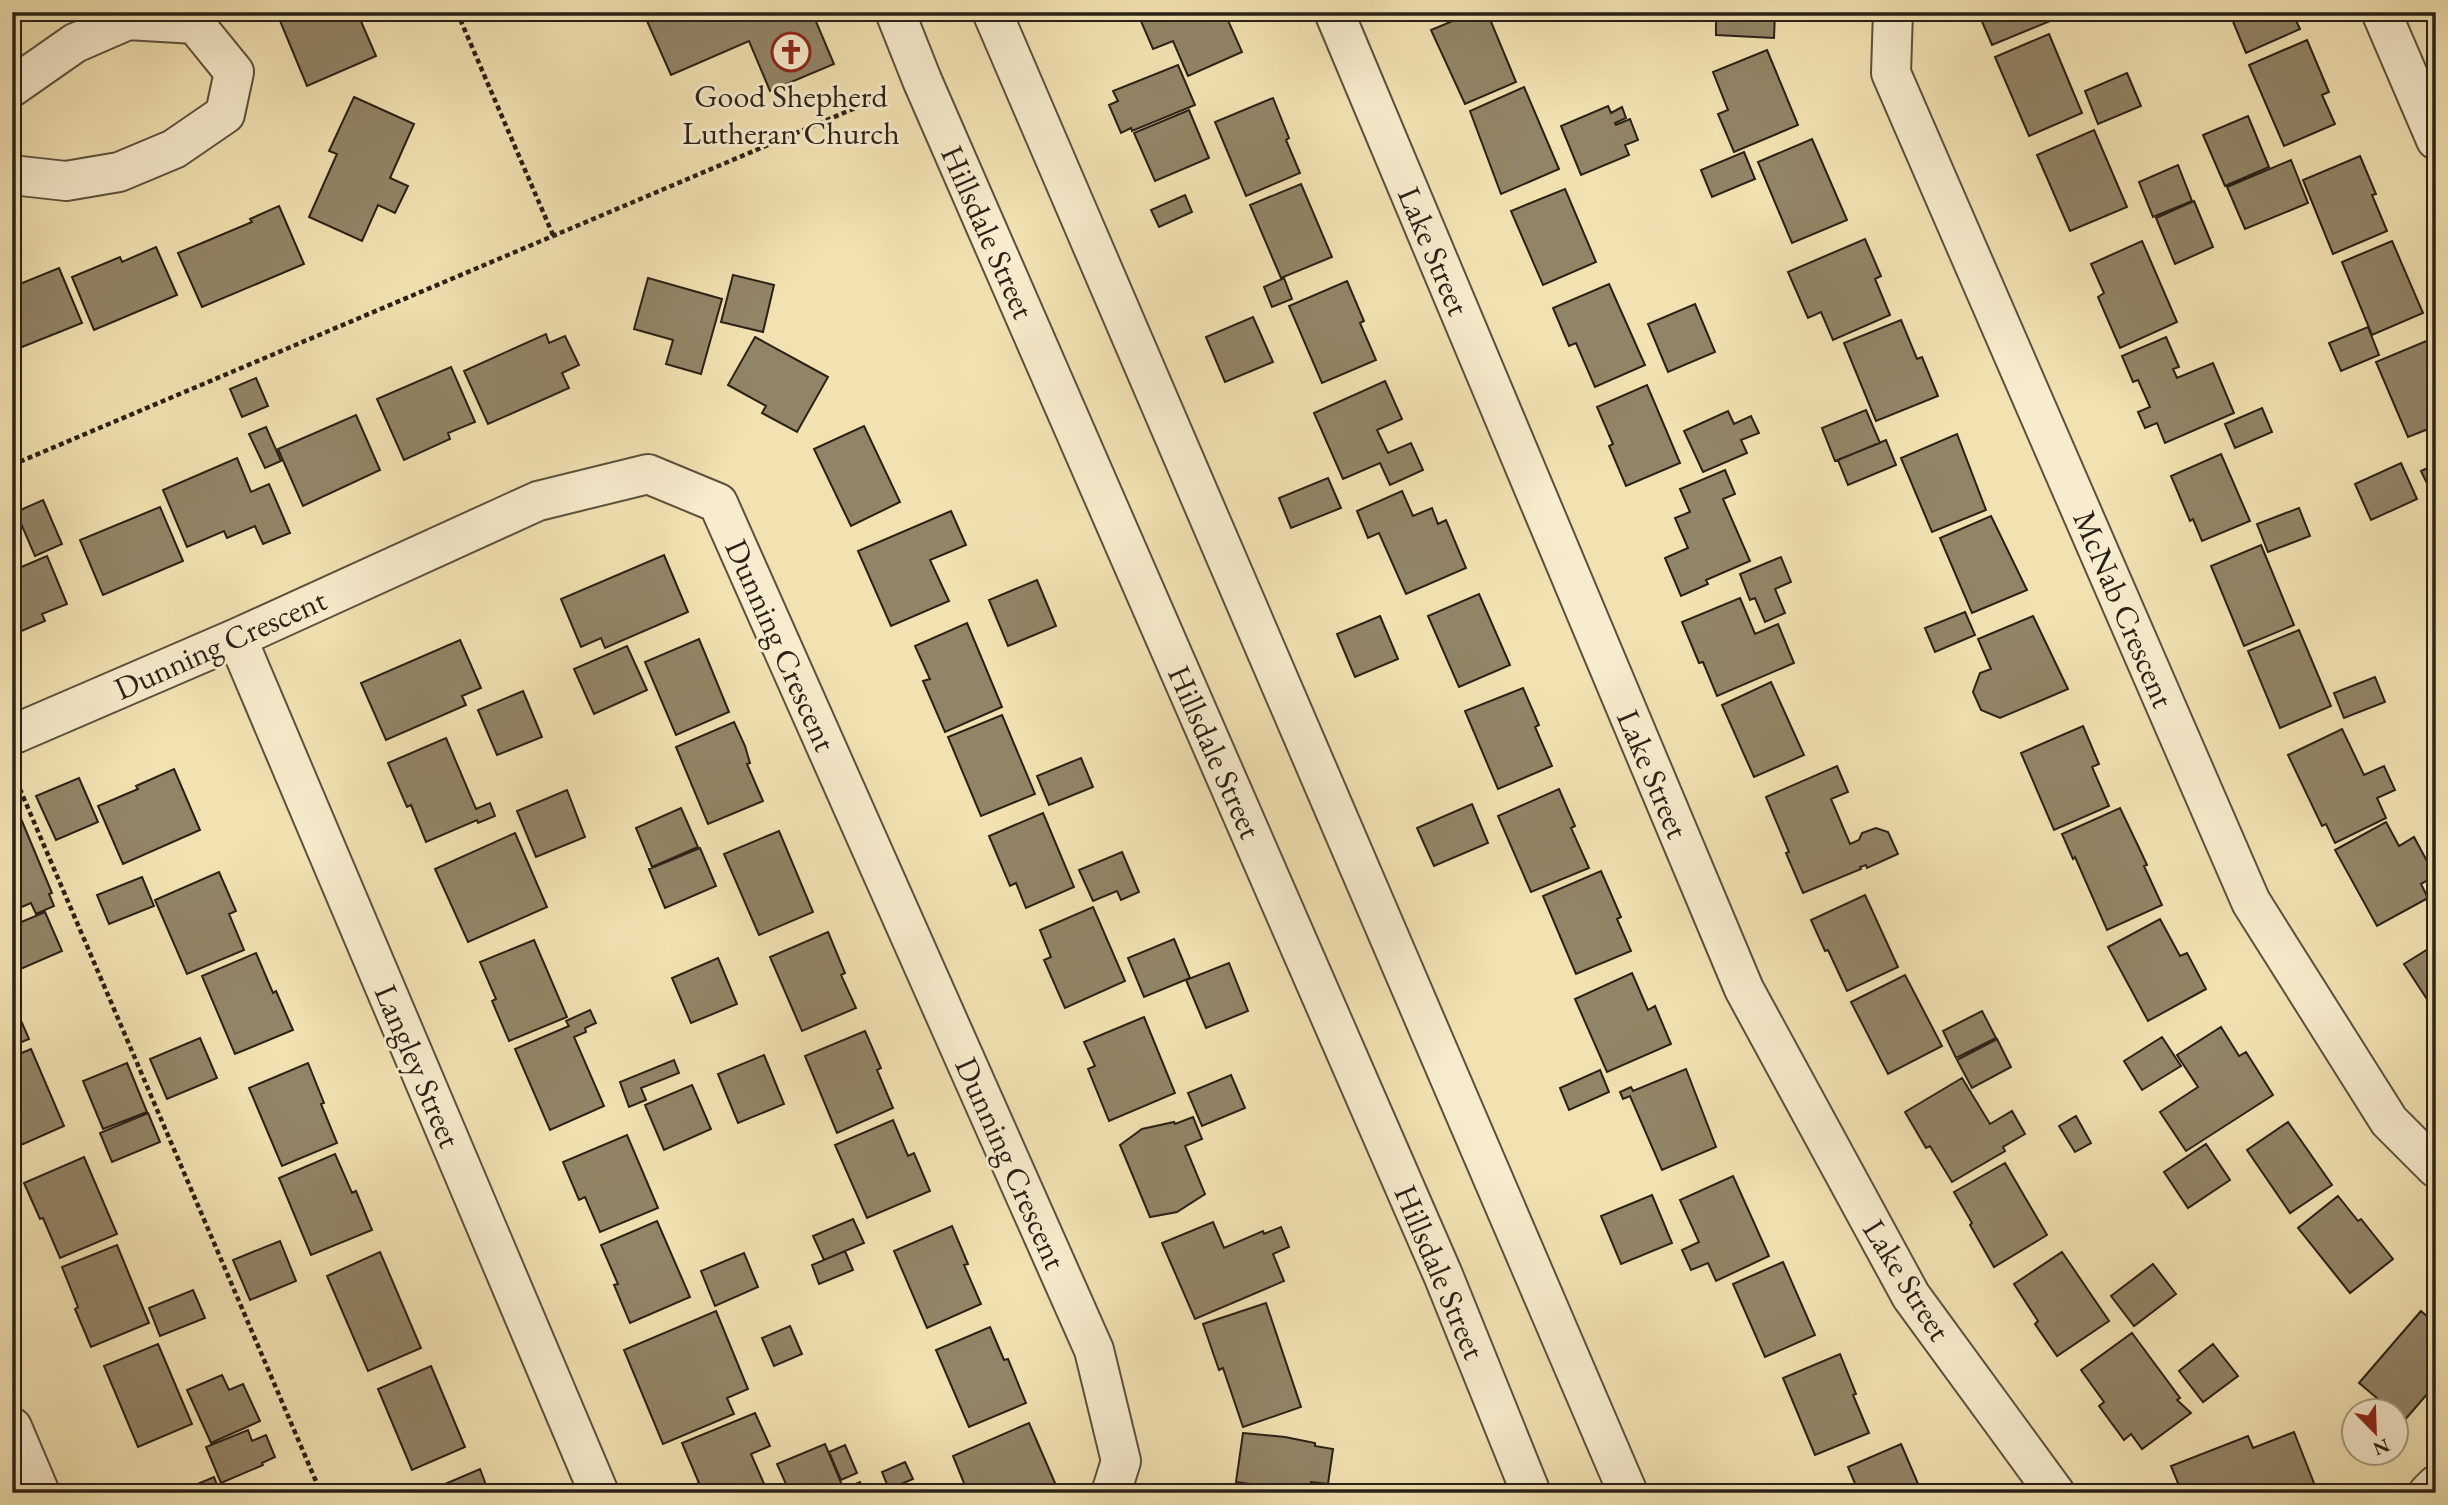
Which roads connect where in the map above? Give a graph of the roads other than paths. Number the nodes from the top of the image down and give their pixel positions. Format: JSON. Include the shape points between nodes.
{"nodes":[{"id":1,"x":895,"y":12,"type":"edge"},
{"id":2,"x":992,"y":12,"type":"edge"},
{"id":3,"x":1334,"y":12,"type":"edge"},
{"id":4,"x":1894,"y":12,"type":"edge"},
{"id":5,"x":2381,"y":12,"type":"edge"},
{"id":6,"x":12,"y":87,"type":"edge"},
{"id":7,"x":2436,"y":140,"type":"edge"},
{"id":8,"x":12,"y":175,"type":"edge"},
{"id":9,"x":237,"y":638,"type":"junction"},
{"id":10,"x":12,"y":735,"type":"edge"},
{"id":11,"x":2436,"y":1168,"type":"edge"},
{"id":12,"x":12,"y":1427,"type":"edge"},
{"id":13,"x":2436,"y":1485,"type":"edge"},
{"id":14,"x":40,"y":1493,"type":"edge"},
{"id":15,"x":599,"y":1493,"type":"edge"},
{"id":16,"x":1111,"y":1493,"type":"edge"},
{"id":17,"x":1531,"y":1493,"type":"edge"},
{"id":18,"x":1628,"y":1493,"type":"edge"},
{"id":19,"x":2054,"y":1493,"type":"edge"},
{"id":20,"x":2428,"y":1493,"type":"edge"}],
"edges":[{"from":1,"to":17,"type":"street","name":"Hillsdale Street","via":[[1443,1275]]},
{"from":2,"to":18,"type":"street"},
{"from":3,"to":19,"type":"street","name":"Lake Street","via":[[1744,989],[1911,1296]]},
{"from":4,"to":11,"type":"street","name":"McNab Crescent","via":[[1891,73],[2251,902],[2389,1121]]},
{"from":5,"to":7,"type":"street"},
{"from":6,"to":8,"type":"street","via":[[75,43],[128,20],[195,24],[234,72],[225,114],[174,149],[119,172],[66,181]]},
{"from":9,"to":10,"type":"street","name":"Dunning Crescent"},
{"from":9,"to":15,"type":"street","name":"Langley Street"},
{"from":9,"to":16,"type":"street","name":"Dunning Crescent","via":[[538,501],[648,474],[718,503],[1094,1350],[1121,1461]]},
{"from":12,"to":14,"type":"street"},
{"from":13,"to":20,"type":"street"}]}
